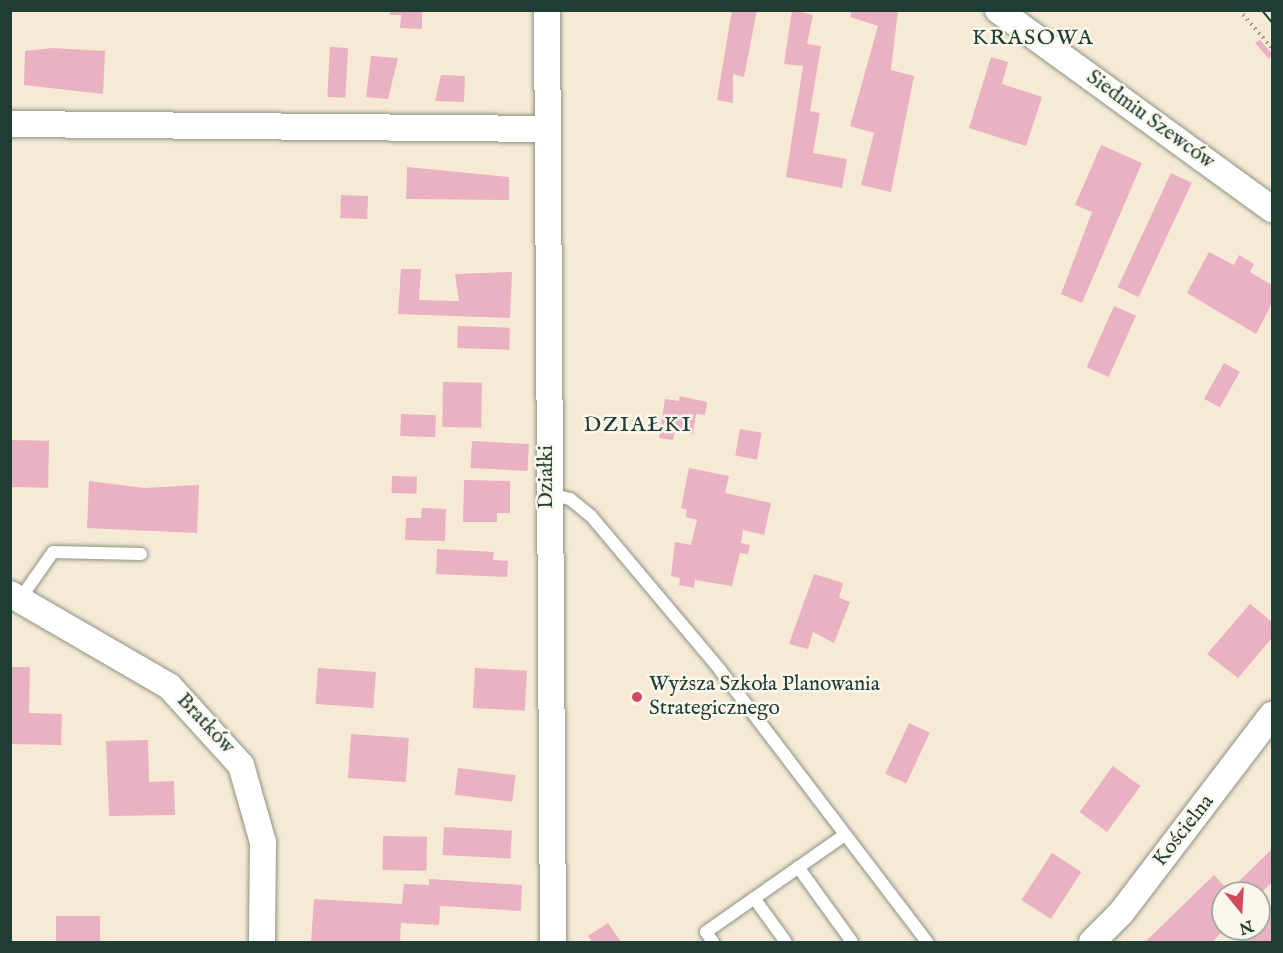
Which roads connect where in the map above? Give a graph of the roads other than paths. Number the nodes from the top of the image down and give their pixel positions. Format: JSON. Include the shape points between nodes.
{"nodes":[{"id":1,"x":547,"y":10,"type":"edge"},
{"id":2,"x":998,"y":10,"type":"edge"},
{"id":3,"x":10,"y":124,"type":"edge"},
{"id":4,"x":546,"y":129,"type":"junction"},
{"id":5,"x":1272,"y":209,"type":"edge"},
{"id":6,"x":547,"y":493,"type":"junction"},
{"id":7,"x":141,"y":554,"type":"dead end"},
{"id":8,"x":15,"y":596,"type":"edge"},
{"id":9,"x":1272,"y":715,"type":"edge"},
{"id":10,"x":843,"y":837,"type":"junction"},
{"id":11,"x":798,"y":867,"type":"junction"},
{"id":12,"x":754,"y":898,"type":"junction"},
{"id":13,"x":262,"y":942,"type":"edge"},
{"id":14,"x":553,"y":942,"type":"edge"},
{"id":15,"x":713,"y":942,"type":"edge"},
{"id":16,"x":786,"y":942,"type":"edge"},
{"id":17,"x":852,"y":942,"type":"edge"},
{"id":18,"x":927,"y":942,"type":"edge"},
{"id":19,"x":1092,"y":942,"type":"edge"}],
"edges":[{"from":1,"to":4,"type":"street","name":"Działki"},
{"from":2,"to":5,"type":"street","name":"Siedmiu Szewców"},
{"from":3,"to":4,"type":"street"},
{"from":4,"to":6,"type":"street","name":"Działki"},
{"from":6,"to":10,"type":"lane","via":[[570,499],[591,516],[720,670]]},
{"from":6,"to":14,"type":"street","name":"Działki"},
{"from":7,"to":8,"type":"lane","via":[[53,552]]},
{"from":8,"to":13,"type":"street","name":"Bratków","via":[[169,686],[241,765],[263,842]]},
{"from":9,"to":19,"type":"street","name":"Kościelna","via":[[1121,913]]},
{"from":10,"to":11,"type":"lane"},
{"from":10,"to":18,"type":"lane"},
{"from":11,"to":12,"type":"lane"},
{"from":11,"to":17,"type":"lane"},
{"from":12,"to":15,"type":"lane","via":[[706,932]]},
{"from":12,"to":16,"type":"lane"}]}
